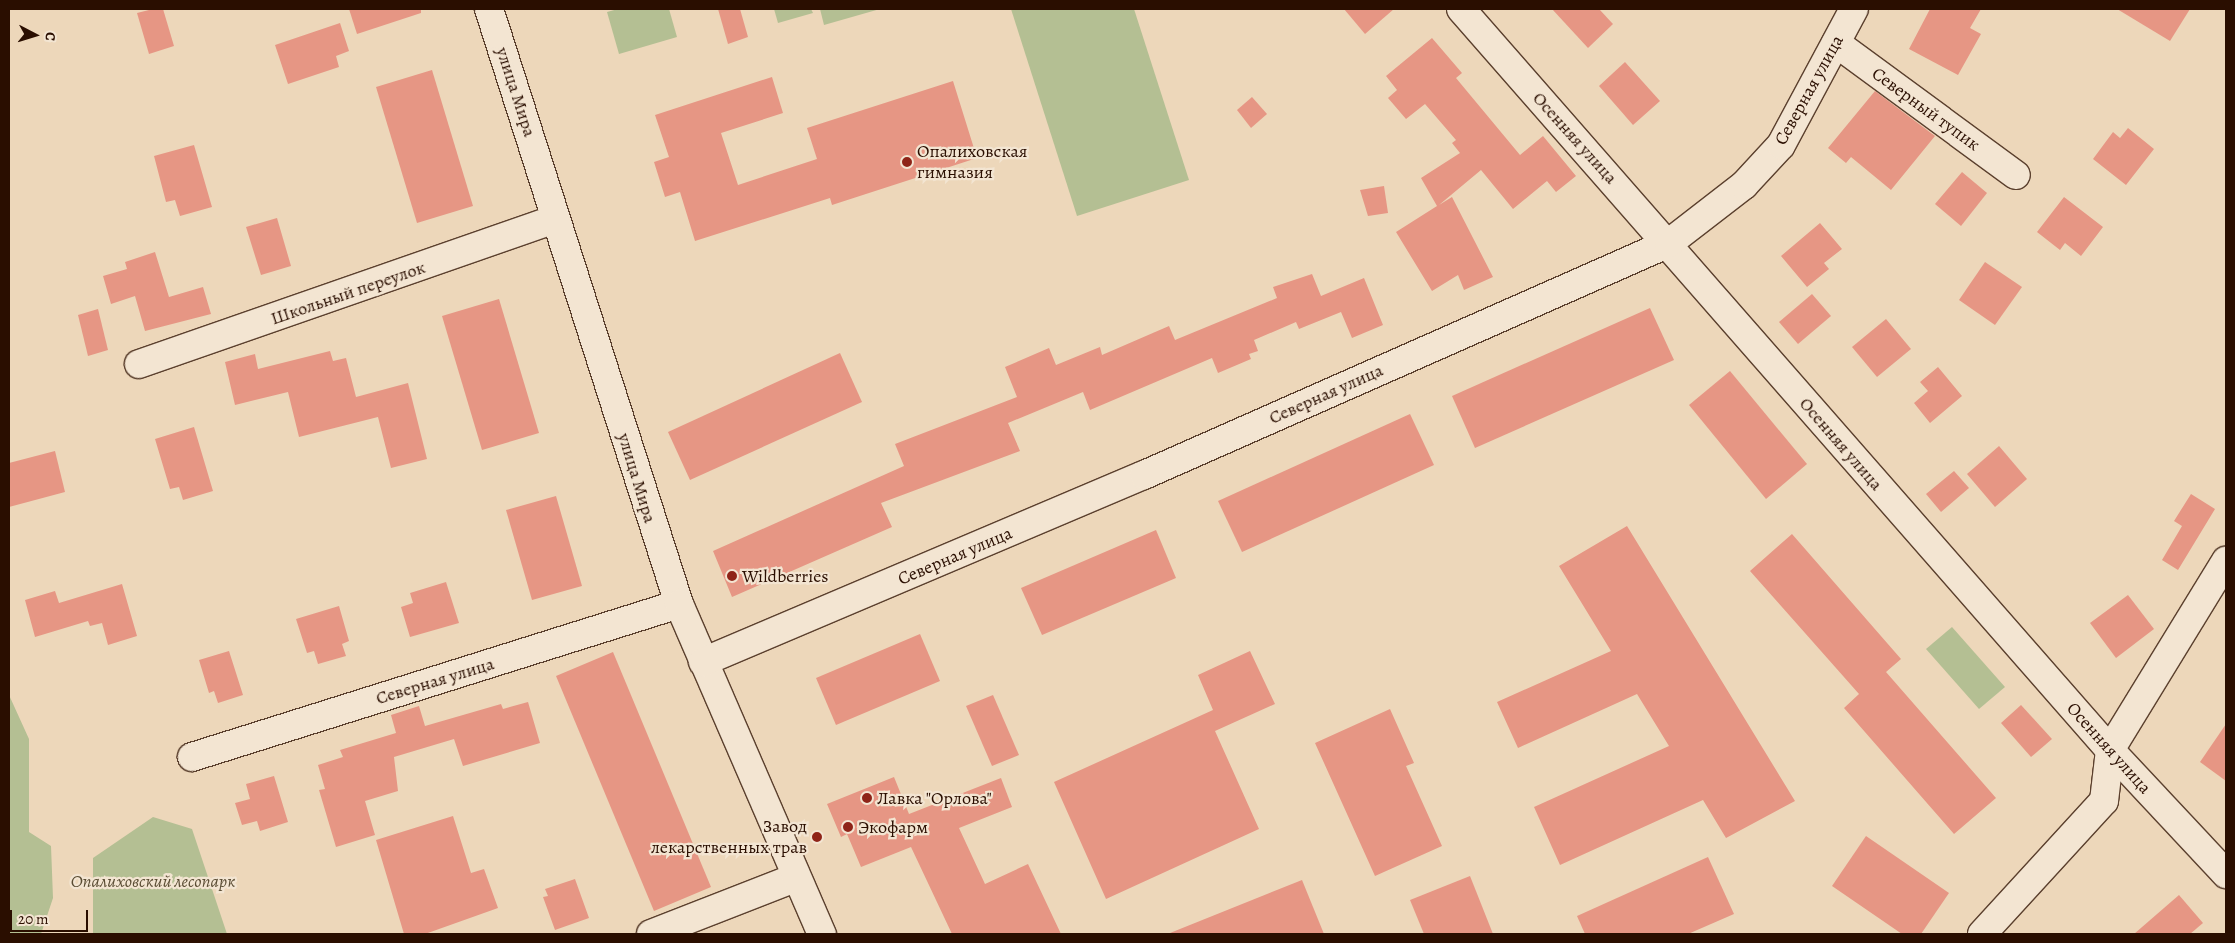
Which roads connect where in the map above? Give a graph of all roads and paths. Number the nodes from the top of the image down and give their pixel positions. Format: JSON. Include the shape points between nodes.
{"nodes":[{"id":1,"x":489,"y":9,"type":"edge"},
{"id":2,"x":1461,"y":9,"type":"edge"},
{"id":3,"x":1854,"y":9,"type":"edge"},
{"id":4,"x":1836,"y":43,"type":"junction"},
{"id":5,"x":2016,"y":176,"type":"dead end"},
{"id":6,"x":556,"y":219,"type":"junction"},
{"id":7,"x":1669,"y":243,"type":"junction"},
{"id":8,"x":139,"y":364,"type":"dead end"},
{"id":9,"x":2226,"y":561,"type":"edge"},
{"id":10,"x":679,"y":604,"type":"junction"},
{"id":11,"x":703,"y":662,"type":"junction"},
{"id":12,"x":2110,"y":750,"type":"junction"},
{"id":13,"x":192,"y":757,"type":"dead end"},
{"id":14,"x":2226,"y":874,"type":"edge"},
{"id":15,"x":795,"y":878,"type":"junction"},
{"id":16,"x":651,"y":934,"type":"edge"},
{"id":17,"x":822,"y":934,"type":"edge"},
{"id":18,"x":1982,"y":934,"type":"edge"}],
"edges":[{"from":1,"to":6,"type":"street","name":"улица Мира"},
{"from":2,"to":7,"type":"street","name":"Осенняя улица"},
{"from":3,"to":4,"type":"street","name":"Северная улица"},
{"from":4,"to":5,"type":"street","name":"Северный тупик"},
{"from":4,"to":7,"type":"street","name":"Северная улица","via":[[1781,145],[1744,185]]},
{"from":6,"to":8,"type":"street","name":"Школьный переулок"},
{"from":6,"to":10,"type":"street","name":"улица Мира"},
{"from":7,"to":11,"type":"street","name":"Северная улица","via":[[1136,479]]},
{"from":7,"to":12,"type":"street","name":"Осенняя улица"},
{"from":9,"to":12,"type":"street"},
{"from":10,"to":11,"type":"street","name":"улица Мира"},
{"from":10,"to":13,"type":"street","name":"Северная улица"},
{"from":11,"to":15,"type":"street","name":"улица Мира"},
{"from":12,"to":14,"type":"street","name":"Осенняя улица"},
{"from":12,"to":18,"type":"street","via":[[2104,801]]},
{"from":15,"to":16,"type":"street"},
{"from":15,"to":17,"type":"street","name":"улица Мира"}]}
